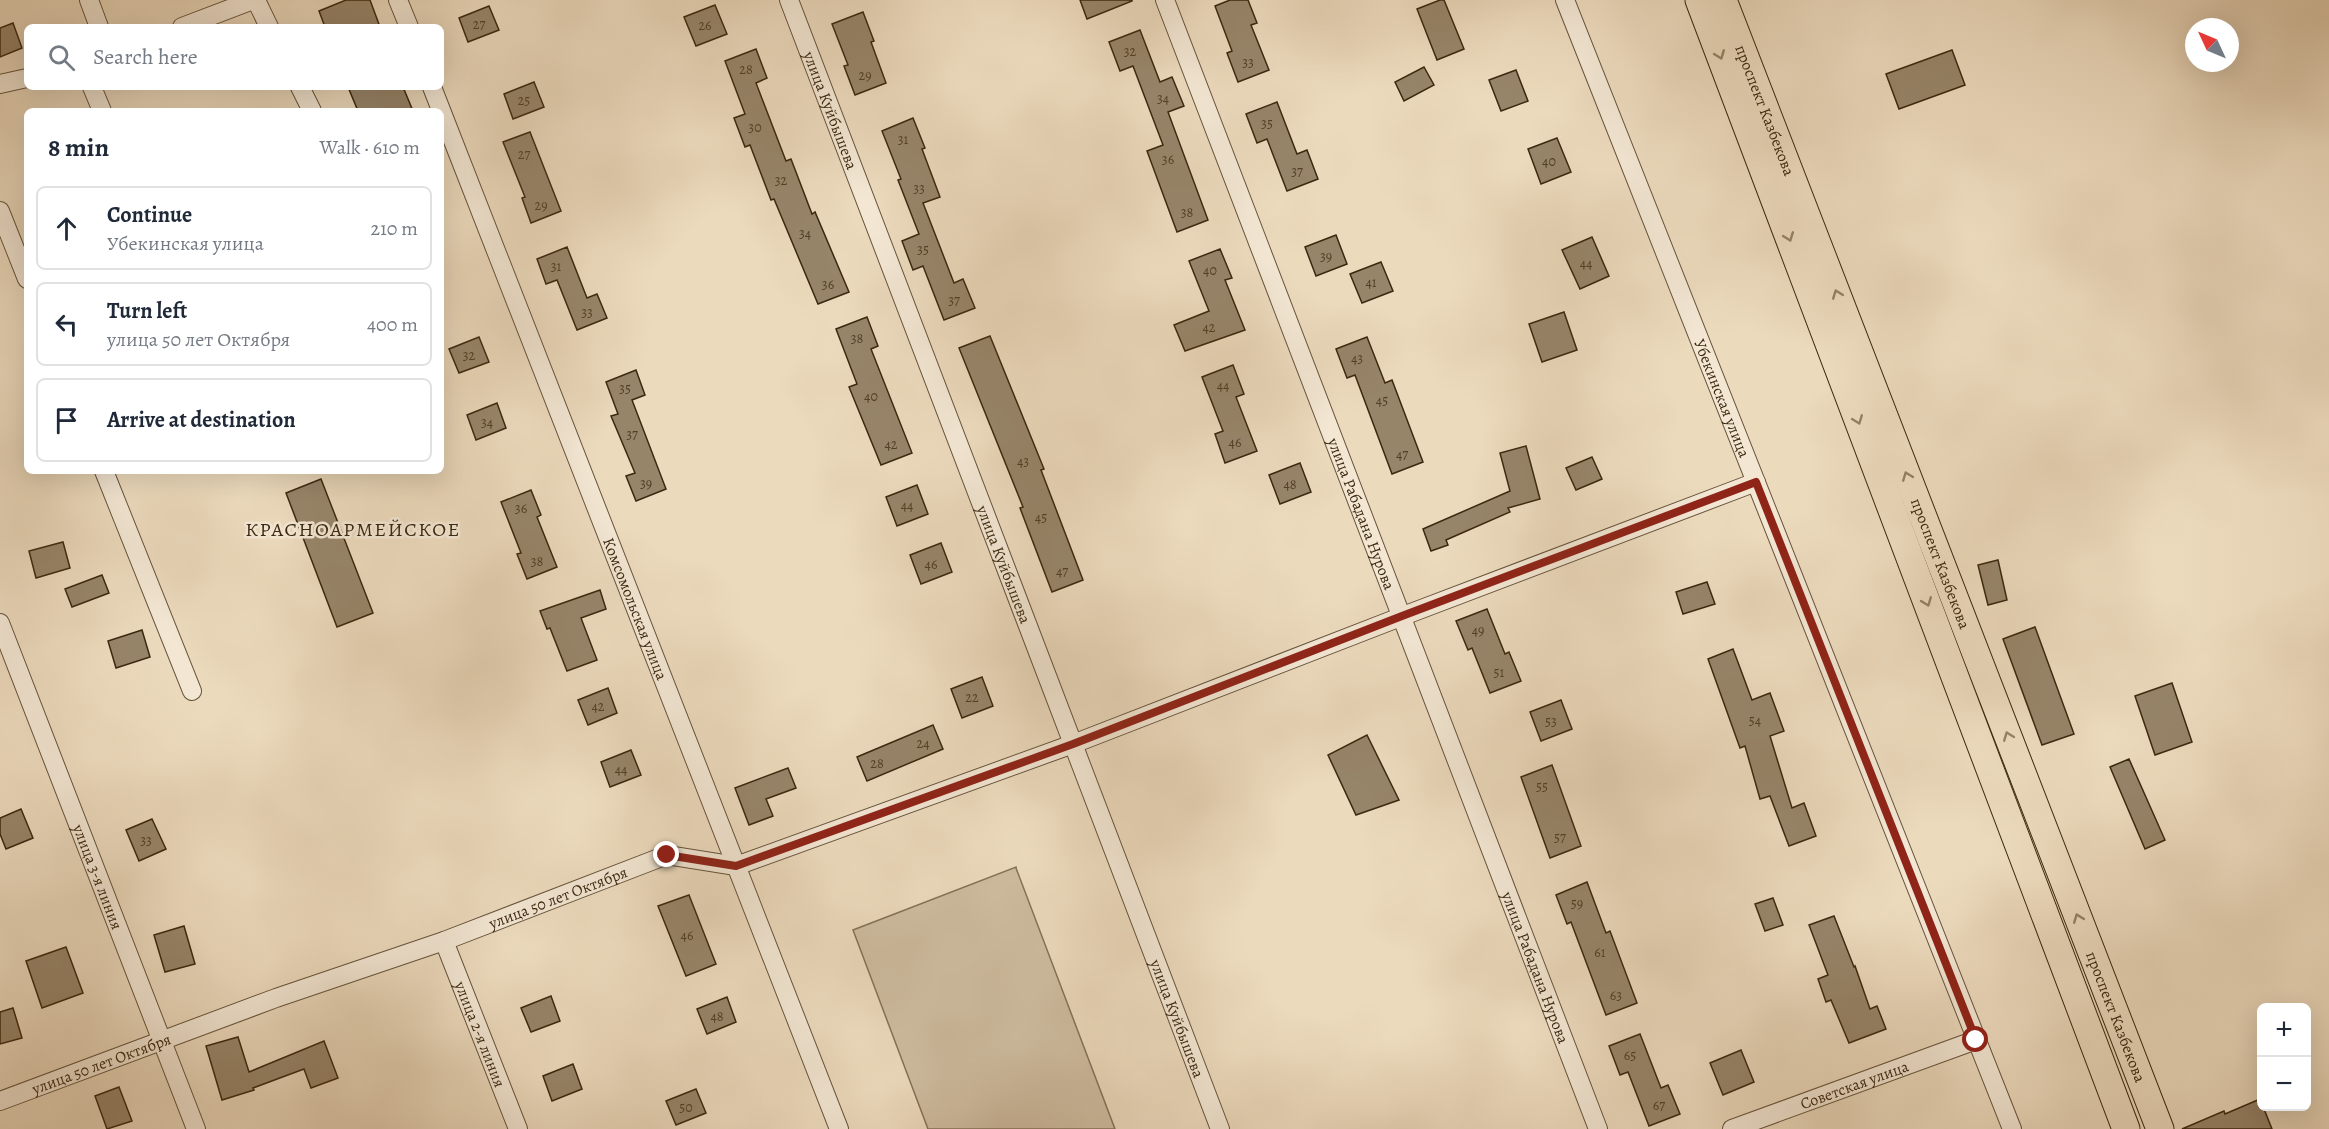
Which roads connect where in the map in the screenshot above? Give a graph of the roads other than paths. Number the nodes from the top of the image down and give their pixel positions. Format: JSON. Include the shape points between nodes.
{"nodes":[{"id":1,"x":89,"y":0,"type":"edge"},
{"id":2,"x":254,"y":0,"type":"edge"},
{"id":3,"x":789,"y":0,"type":"edge"},
{"id":4,"x":1166,"y":0,"type":"edge"},
{"id":5,"x":1565,"y":0,"type":"edge"},
{"id":6,"x":1700,"y":0,"type":"edge"},
{"id":7,"x":1723,"y":0,"type":"edge"},
{"id":8,"x":406,"y":2,"type":"edge"},
{"id":9,"x":98,"y":24,"type":"edge"},
{"id":10,"x":190,"y":24,"type":"edge"},
{"id":11,"x":267,"y":24,"type":"edge"},
{"id":12,"x":409,"y":24,"type":"edge"},
{"id":13,"x":24,"y":79,"type":"edge"},
{"id":14,"x":0,"y":84,"type":"edge"},
{"id":15,"x":93,"y":90,"type":"edge"},
{"id":16,"x":302,"y":90,"type":"edge"},
{"id":17,"x":433,"y":90,"type":"edge"},
{"id":18,"x":101,"y":108,"type":"edge"},
{"id":19,"x":310,"y":108,"type":"edge"},
{"id":20,"x":440,"y":108,"type":"edge"},
{"id":21,"x":444,"y":118,"type":"edge"},
{"id":22,"x":0,"y":211,"type":"edge"},
{"id":23,"x":24,"y":271,"type":"edge"},
{"id":24,"x":105,"y":474,"type":"edge"},
{"id":25,"x":1756,"y":482,"type":"junction"},
{"id":26,"x":1402,"y":616,"type":"junction"},
{"id":27,"x":0,"y":623,"type":"edge"},
{"id":28,"x":192,"y":691,"type":"dead end"},
{"id":29,"x":1073,"y":744,"type":"junction"},
{"id":30,"x":736,"y":866,"type":"junction"},
{"id":31,"x":444,"y":941,"type":"junction"},
{"id":32,"x":1976,"y":1040,"type":"junction"},
{"id":33,"x":162,"y":1042,"type":"junction"},
{"id":34,"x":0,"y":1101,"type":"edge"},
{"id":35,"x":196,"y":1129,"type":"edge"},
{"id":36,"x":518,"y":1129,"type":"edge"},
{"id":37,"x":839,"y":1129,"type":"edge"},
{"id":38,"x":1220,"y":1129,"type":"edge"},
{"id":39,"x":1598,"y":1129,"type":"edge"},
{"id":40,"x":1732,"y":1129,"type":"edge"},
{"id":41,"x":2012,"y":1129,"type":"edge"},
{"id":42,"x":2126,"y":1129,"type":"edge"},
{"id":43,"x":2160,"y":1129,"type":"edge"}],
"edges":[{"from":1,"to":9,"type":"street"},
{"from":2,"to":10,"type":"street"},
{"from":2,"to":11,"type":"street"},
{"from":3,"to":29,"type":"street","name":"улица Куйбышева"},
{"from":4,"to":26,"type":"street","name":"улица Рабадана Нурова"},
{"from":5,"to":25,"type":"street","name":"Убекинская улица"},
{"from":6,"to":42,"type":"highway","name":"проспект Казбекова","one_way":true},
{"from":43,"to":7,"type":"highway","name":"проспект Казбекова","one_way":true},
{"from":8,"to":12,"type":"street"},
{"from":13,"to":14,"type":"street"},
{"from":15,"to":18,"type":"street"},
{"from":16,"to":19,"type":"street"},
{"from":17,"to":20,"type":"street","name":"Комсомольская улица"},
{"from":21,"to":30,"type":"street","name":"Комсомольская улица"},
{"from":22,"to":23,"type":"street"},
{"from":24,"to":28,"type":"street"},
{"from":25,"to":26,"type":"street","name":"улица 50 лет Октября"},
{"from":25,"to":32,"type":"street","name":"Убекинская улица"},
{"from":26,"to":29,"type":"street","name":"улица 50 лет Октября"},
{"from":26,"to":39,"type":"street","name":"улица Рабадана Нурова"},
{"from":27,"to":33,"type":"street","name":"улица 3-я линия"},
{"from":29,"to":30,"type":"street","name":"улица 50 лет Октября"},
{"from":29,"to":38,"type":"street","name":"улица Куйбышева"},
{"from":30,"to":31,"type":"street","name":"улица 50 лет Октября","via":[[667,855]]},
{"from":30,"to":37,"type":"street","name":"Комсомольская улица"},
{"from":31,"to":33,"type":"street","name":"улица 50 лет Октября"},
{"from":31,"to":36,"type":"street","name":"улица 2-я линия"},
{"from":32,"to":40,"type":"street","name":"Советская улица"},
{"from":32,"to":41,"type":"street","name":"Убекинская улица"},
{"from":33,"to":34,"type":"street","name":"улица 50 лет Октября"},
{"from":33,"to":35,"type":"street","name":"улица 3-я линия"}]}
